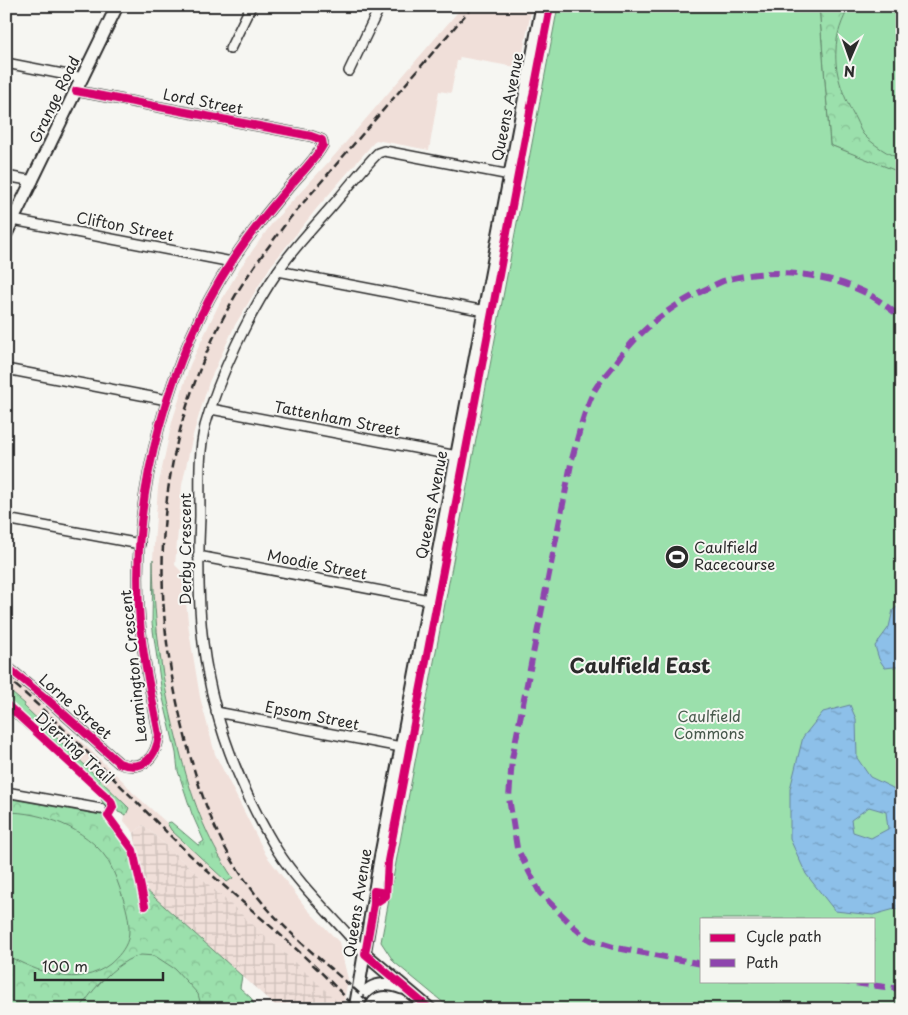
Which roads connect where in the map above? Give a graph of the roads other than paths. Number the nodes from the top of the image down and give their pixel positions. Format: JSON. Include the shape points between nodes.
{"nodes":[{"id":1,"x":117,"y":6,"type":"edge"},
{"id":2,"x":250,"y":6,"type":"edge"},
{"id":3,"x":380,"y":6,"type":"edge"},
{"id":4,"x":542,"y":6,"type":"edge"},
{"id":5,"x":230,"y":49,"type":"dead end"},
{"id":6,"x":6,"y":63,"type":"edge"},
{"id":7,"x":349,"y":71,"type":"dead end"},
{"id":8,"x":83,"y":78,"type":"junction"},
{"id":9,"x":76,"y":91,"type":"junction"},
{"id":10,"x":323,"y":142,"type":"joint"},
{"id":11,"x":510,"y":175,"type":"junction"},
{"id":12,"x":6,"y":176,"type":"edge"},
{"id":13,"x":32,"y":181,"type":"junction"},
{"id":14,"x":14,"y":220,"type":"junction"},
{"id":15,"x":6,"y":234,"type":"edge"},
{"id":16,"x":232,"y":262,"type":"junction"},
{"id":17,"x":278,"y":271,"type":"junction"},
{"id":18,"x":484,"y":311,"type":"junction"},
{"id":19,"x":6,"y":369,"type":"edge"},
{"id":20,"x":167,"y":400,"type":"junction"},
{"id":21,"x":211,"y":409,"type":"junction"},
{"id":22,"x":457,"y":456,"type":"junction"},
{"id":23,"x":6,"y":519,"type":"edge"},
{"id":24,"x":140,"y":544,"type":"junction"},
{"id":25,"x":198,"y":556,"type":"junction"},
{"id":26,"x":430,"y":600,"type":"junction"},
{"id":27,"x":6,"y":666,"type":"edge"},
{"id":28,"x":216,"y":712,"type":"junction"},
{"id":29,"x":402,"y":747,"type":"junction"},
{"id":30,"x":126,"y":766,"type":"joint"},
{"id":31,"x":6,"y":792,"type":"edge"},
{"id":32,"x":101,"y":809,"type":"dead end"},
{"id":33,"x":365,"y":954,"type":"junction"},
{"id":34,"x":408,"y":990,"type":"junction"},
{"id":35,"x":355,"y":1009,"type":"edge"},
{"id":36,"x":430,"y":1009,"type":"edge"}],
"edges":[{"from":1,"to":8,"type":"street","name":"Grange Road"},
{"from":2,"to":5,"type":"street"},
{"from":3,"to":7,"type":"street"},
{"from":4,"to":11,"type":"street","name":"Queens Avenue"},
{"from":6,"to":8,"type":"street"},
{"from":8,"to":9,"type":"street","name":"Grange Road"},
{"from":9,"to":10,"type":"street","name":"Lord Street","via":[[311,136]]},
{"from":9,"to":13,"type":"street","name":"Grange Road"},
{"from":10,"to":16,"type":"street","name":"Leamington Crescent","via":[[317,155],[261,221]]},
{"from":11,"to":17,"type":"street","name":"Derby Crescent","via":[[380,152]]},
{"from":11,"to":18,"type":"street","name":"Queens Avenue"},
{"from":12,"to":13,"type":"street"},
{"from":13,"to":14,"type":"street","name":"Grange Road"},
{"from":14,"to":15,"type":"street","name":"Grange Road"},
{"from":14,"to":16,"type":"street","name":"Clifton Street"},
{"from":16,"to":20,"type":"street","name":"Leamington Crescent","via":[[194,330]]},
{"from":17,"to":18,"type":"street"},
{"from":17,"to":21,"type":"street","name":"Derby Crescent","via":[[244,330]]},
{"from":18,"to":22,"type":"street","name":"Queens Avenue"},
{"from":19,"to":20,"type":"street"},
{"from":20,"to":24,"type":"street","name":"Leamington Crescent","via":[[150,465]]},
{"from":21,"to":22,"type":"street","name":"Tattenham Street"},
{"from":21,"to":25,"type":"street","name":"Derby Crescent","via":[[202,448]]},
{"from":22,"to":26,"type":"street","name":"Queens Avenue"},
{"from":23,"to":24,"type":"street"},
{"from":24,"to":30,"type":"street","name":"Leamington Crescent","via":[[138,607],[158,735],[157,747],[151,758],[134,767]]},
{"from":25,"to":26,"type":"street","name":"Moodie Street"},
{"from":25,"to":28,"type":"street","name":"Derby Crescent","via":[[203,643]]},
{"from":26,"to":29,"type":"street","name":"Queens Avenue"},
{"from":27,"to":30,"type":"street","name":"Lorne Street"},
{"from":28,"to":29,"type":"street","name":"Epsom Street"},
{"from":28,"to":33,"type":"street","name":"Derby Crescent","via":[[237,774],[279,852]]},
{"from":29,"to":33,"type":"street","name":"Queens Avenue"},
{"from":31,"to":32,"type":"street"},
{"from":33,"to":34,"type":"street"},
{"from":33,"to":35,"type":"street","name":"Queens Avenue"},
{"from":34,"to":35,"type":"street","via":[[393,985],[377,985],[363,995]]},
{"from":34,"to":36,"type":"street"}]}
